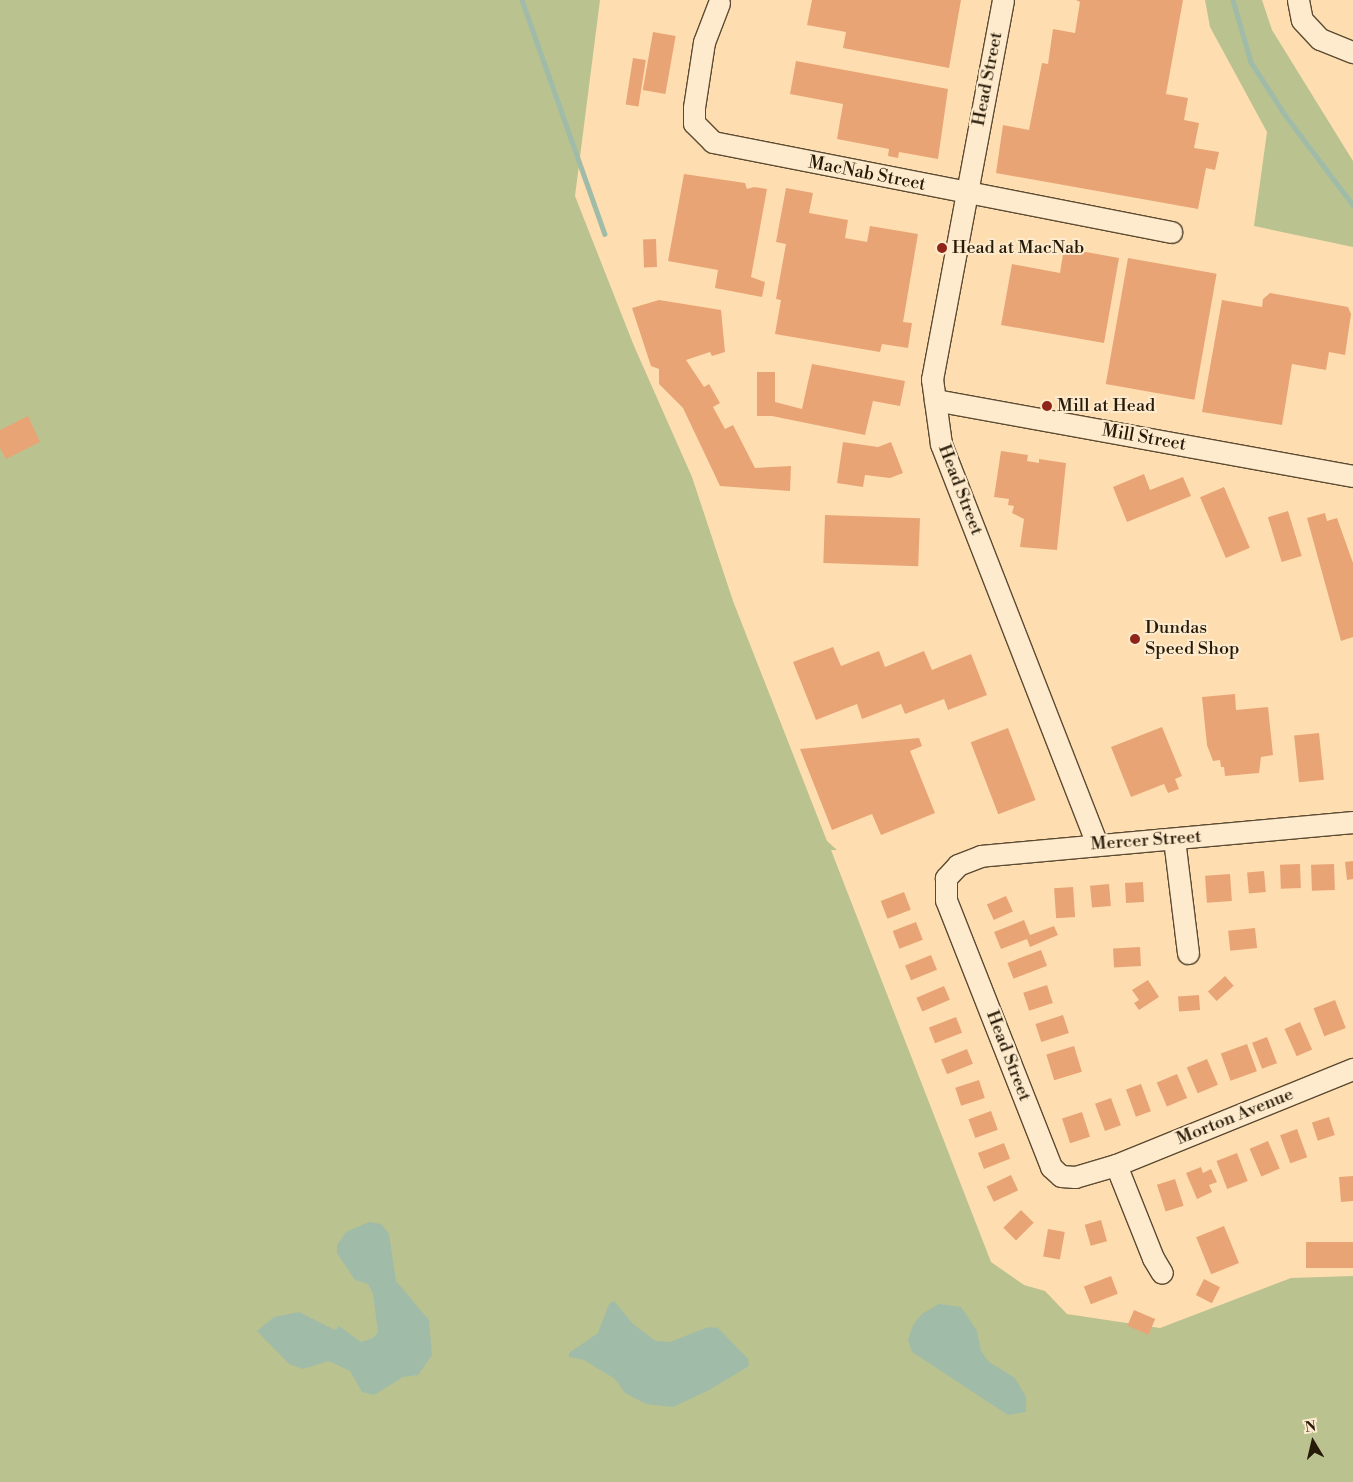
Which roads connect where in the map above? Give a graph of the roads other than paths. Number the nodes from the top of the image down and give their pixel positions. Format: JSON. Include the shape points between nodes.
{"nodes":[{"id":1,"x":1003,"y":0,"type":"edge"},
{"id":2,"x":1298,"y":0,"type":"edge"},
{"id":3,"x":718,"y":3,"type":"dead end"},
{"id":4,"x":1353,"y":52,"type":"edge"},
{"id":5,"x":966,"y":192,"type":"junction"},
{"id":6,"x":1171,"y":232,"type":"dead end"},
{"id":7,"x":935,"y":400,"type":"junction"},
{"id":8,"x":1353,"y":476,"type":"edge"},
{"id":9,"x":1353,"y":822,"type":"edge"},
{"id":10,"x":1174,"y":839,"type":"junction"},
{"id":11,"x":1097,"y":844,"type":"junction"},
{"id":12,"x":946,"y":878,"type":"joint"},
{"id":13,"x":1188,"y":953,"type":"dead end"},
{"id":14,"x":1353,"y":1069,"type":"edge"},
{"id":15,"x":1116,"y":1164,"type":"junction"},
{"id":16,"x":1162,"y":1273,"type":"dead end"}],
"edges":[{"from":1,"to":5,"type":"street","name":"Head Street"},
{"from":2,"to":4,"type":"street","via":[[1302,20],[1320,39]]},
{"from":3,"to":5,"type":"street","name":"MacNab Street","via":[[704,42],[694,107],[694,122],[702,134],[730,148]]},
{"from":5,"to":6,"type":"street","name":"MacNab Street"},
{"from":5,"to":7,"type":"street","name":"Head Street","via":[[935,354],[932,379]]},
{"from":7,"to":8,"type":"street","name":"Mill Street"},
{"from":7,"to":11,"type":"street","name":"Head Street","via":[[941,444]]},
{"from":9,"to":10,"type":"street","name":"Mercer Street"},
{"from":10,"to":11,"type":"street","name":"Mercer Street"},
{"from":10,"to":13,"type":"street"},
{"from":11,"to":12,"type":"street","name":"Mercer Street","via":[[981,856],[958,865]]},
{"from":12,"to":15,"type":"street","name":"Head Street","via":[[946,900],[1051,1167],[1061,1176],[1075,1177]]},
{"from":14,"to":15,"type":"street","name":"Morton Avenue"},
{"from":15,"to":16,"type":"street"}]}
